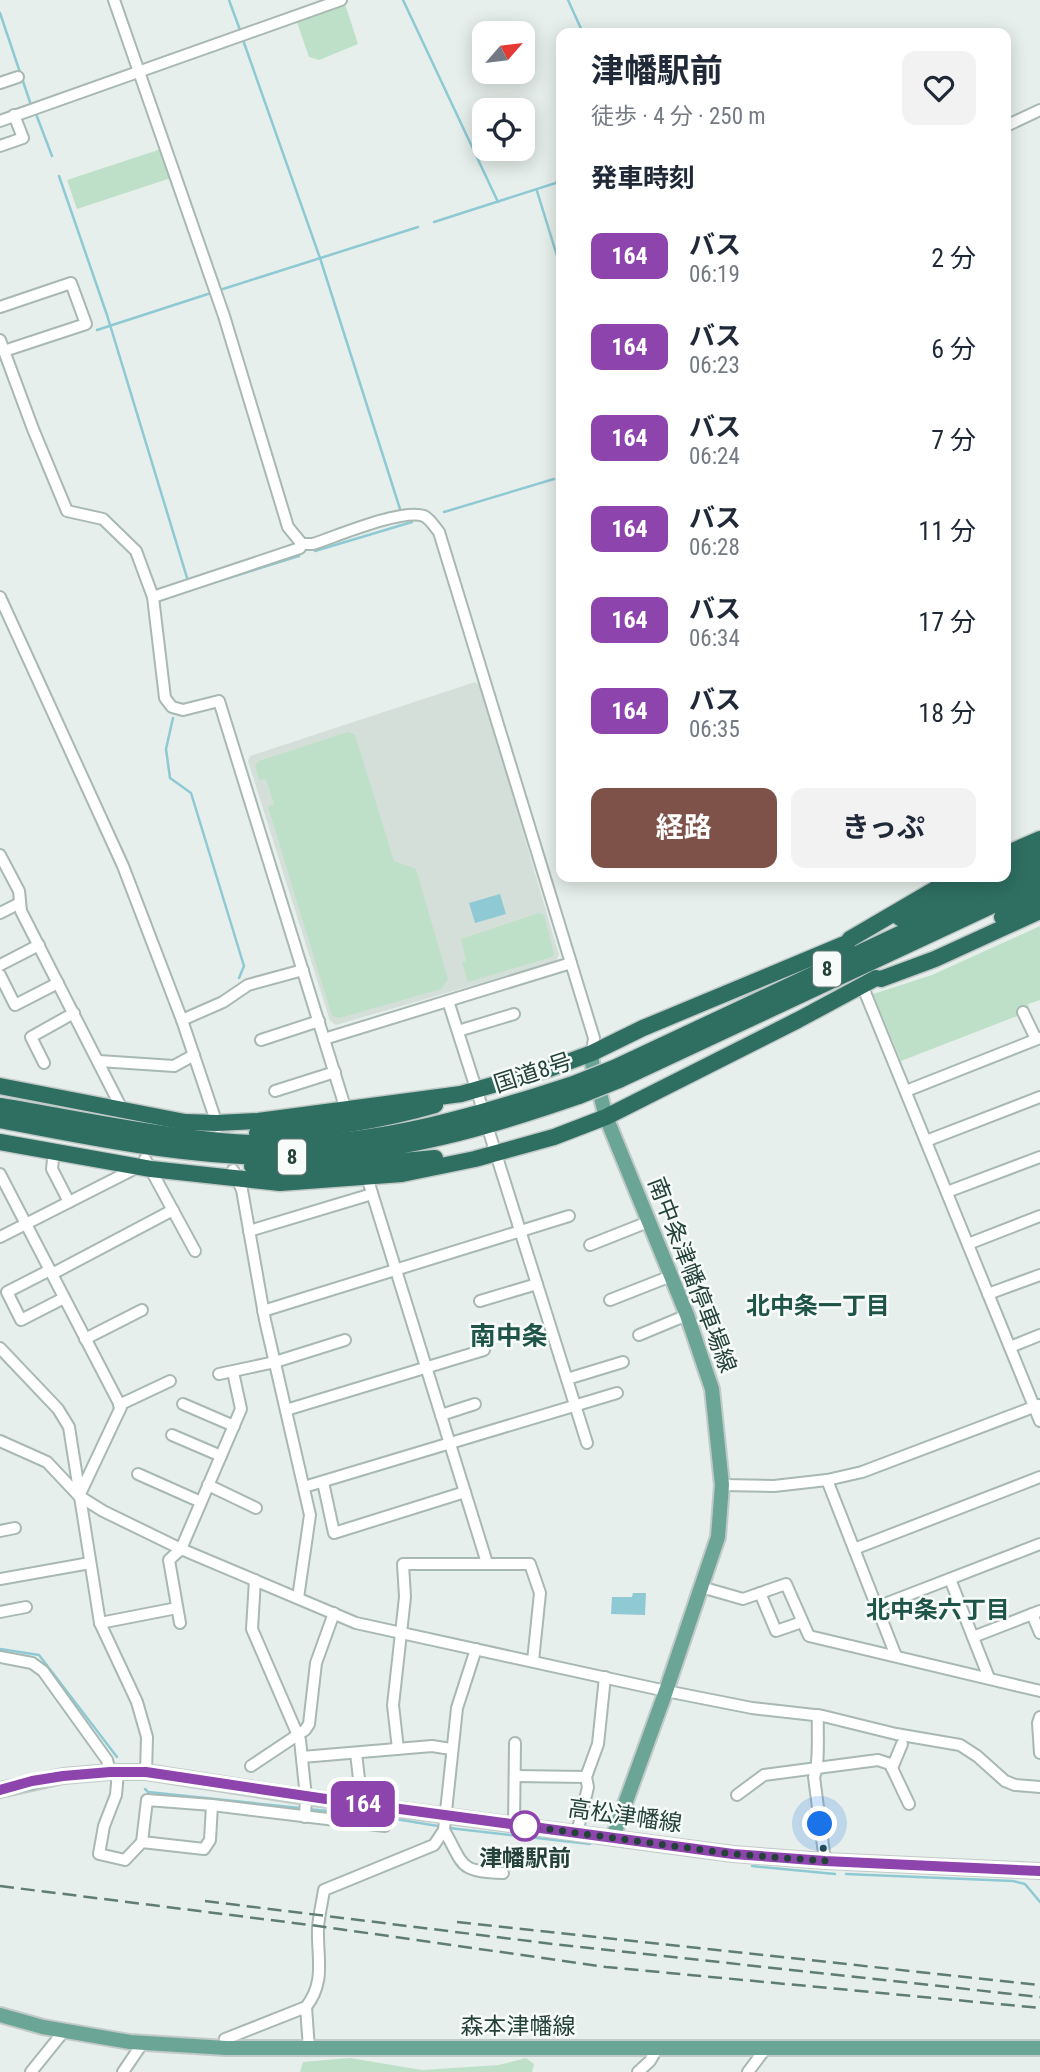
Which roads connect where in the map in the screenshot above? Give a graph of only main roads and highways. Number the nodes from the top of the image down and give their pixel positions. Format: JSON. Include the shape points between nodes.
{"nodes":[{"id":1,"x":1036,"y":852,"type":"edge"},
{"id":2,"x":1011,"y":853,"type":"edge"},
{"id":3,"x":1011,"y":865,"type":"edge"},
{"id":4,"x":1011,"y":867,"type":"edge"},
{"id":5,"x":947,"y":882,"type":"edge"},
{"id":6,"x":979,"y":882,"type":"edge"},
{"id":7,"x":980,"y":882,"type":"edge"},
{"id":8,"x":1040,"y":883,"type":"edge"},
{"id":9,"x":1040,"y":897,"type":"edge"},
{"id":10,"x":1040,"y":911,"type":"edge"},
{"id":11,"x":847,"y":943,"type":"junction"},
{"id":12,"x":869,"y":981,"type":"junction"},
{"id":13,"x":592,"y":1053,"type":"junction"},
{"id":14,"x":617,"y":1074,"type":"junction"},
{"id":15,"x":2,"y":1082,"type":"edge"},
{"id":16,"x":578,"y":1090,"type":"junction"},
{"id":17,"x":473,"y":1096,"type":"junction"},
{"id":18,"x":0,"y":1105,"type":"edge"},
{"id":19,"x":606,"y":1117,"type":"junction"},
{"id":20,"x":0,"y":1120,"type":"edge"},
{"id":21,"x":41,"y":1128,"type":"junction"},
{"id":22,"x":140,"y":1130,"type":"junction"},
{"id":23,"x":0,"y":1142,"type":"edge"},
{"id":24,"x":491,"y":1153,"type":"junction"},
{"id":25,"x":0,"y":1790,"type":"edge"},
{"id":26,"x":613,"y":1837,"type":"junction"},
{"id":27,"x":1040,"y":1871,"type":"edge"},
{"id":28,"x":0,"y":2015,"type":"edge"},
{"id":29,"x":1040,"y":2048,"type":"edge"}],
"edges":[{"from":1,"to":2,"type":"highway"},
{"from":1,"to":3,"type":"highway","name":"国道8号","number":"8"},
{"from":1,"to":4,"type":"highway"},
{"from":5,"to":11,"type":"highway"},
{"from":6,"to":14,"type":"highway","name":"国道8号","number":"8"},
{"from":7,"to":11,"type":"highway"},
{"from":8,"to":14,"type":"highway","name":"国道8号","number":"8"},
{"from":9,"to":12,"type":"highway"},
{"from":10,"to":12,"type":"highway","via":[[935,958]]},
{"from":11,"to":13,"type":"highway","via":[[778,977],[643,1028]]},
{"from":12,"to":19,"type":"highway","via":[[795,1014]]},
{"from":13,"to":17,"type":"highway"},
{"from":13,"to":19,"type":"main road","name":"南中条津幡停車場線"},
{"from":14,"to":16,"type":"highway","name":"国道8号","number":"8","bridge":true},
{"from":15,"to":17,"type":"highway","via":[[124,1113],[218,1125]]},
{"from":16,"to":21,"type":"highway","name":"国道8号","number":"8","via":[[519,1116],[440,1138],[302,1157],[206,1154]]},
{"from":16,"to":22,"type":"highway","name":"国道8号","number":"8","via":[[388,1135],[341,1140],[219,1141]]},
{"from":17,"to":22,"type":"highway","number":"8","via":[[324,1128],[242,1134],[154,1125]]},
{"from":18,"to":22,"type":"highway","name":"国道8号","number":"8"},
{"from":19,"to":24,"type":"highway","via":[[554,1137]]},
{"from":19,"to":26,"type":"main road","name":"南中条津幡停車場線","via":[[687,1315],[712,1389],[723,1485],[718,1538]]},
{"from":20,"to":21,"type":"highway","name":"国道8号","number":"8"},
{"from":21,"to":24,"type":"highway","number":"8","via":[[52,1135],[163,1155],[279,1169]]},
{"from":23,"to":24,"type":"highway","via":[[280,1183],[439,1167]]},
{"from":25,"to":26,"type":"main road","name":"高松津幡線","via":[[63,1776],[146,1772],[306,1808]]},
{"from":26,"to":27,"type":"main road","name":"高松津幡線","via":[[733,1854]]},
{"from":28,"to":29,"type":"main road","name":"森本津幡線","via":[[142,2044],[226,2048]]}]}
